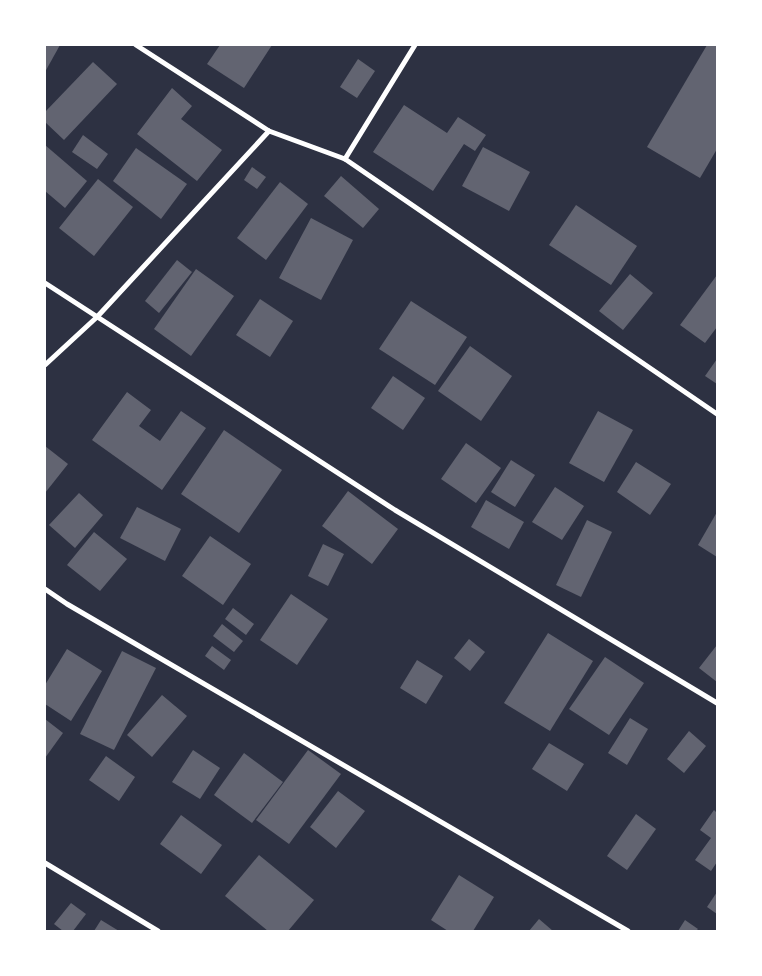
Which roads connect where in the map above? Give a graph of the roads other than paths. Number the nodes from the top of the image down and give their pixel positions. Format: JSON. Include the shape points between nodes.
{"nodes":[{"id":1,"x":136,"y":45,"type":"edge"},
{"id":2,"x":414,"y":45,"type":"edge"},
{"id":3,"x":269,"y":131,"type":"junction"},
{"id":4,"x":345,"y":159,"type":"junction"},
{"id":5,"x":45,"y":283,"type":"edge"},
{"id":6,"x":97,"y":317,"type":"junction"},
{"id":7,"x":45,"y":365,"type":"edge"},
{"id":8,"x":717,"y":414,"type":"edge"},
{"id":9,"x":45,"y":589,"type":"edge"},
{"id":10,"x":717,"y":703,"type":"edge"},
{"id":11,"x":45,"y":863,"type":"edge"},
{"id":12,"x":158,"y":931,"type":"edge"},
{"id":13,"x":628,"y":931,"type":"edge"}],
"edges":[{"from":1,"to":3,"type":"street"},
{"from":2,"to":4,"type":"street"},
{"from":3,"to":4,"type":"street"},
{"from":3,"to":6,"type":"street"},
{"from":4,"to":8,"type":"street"},
{"from":5,"to":6,"type":"street"},
{"from":6,"to":7,"type":"street"},
{"from":6,"to":10,"type":"street","via":[[395,510]]},
{"from":9,"to":13,"type":"street"},
{"from":11,"to":12,"type":"street"}]}
